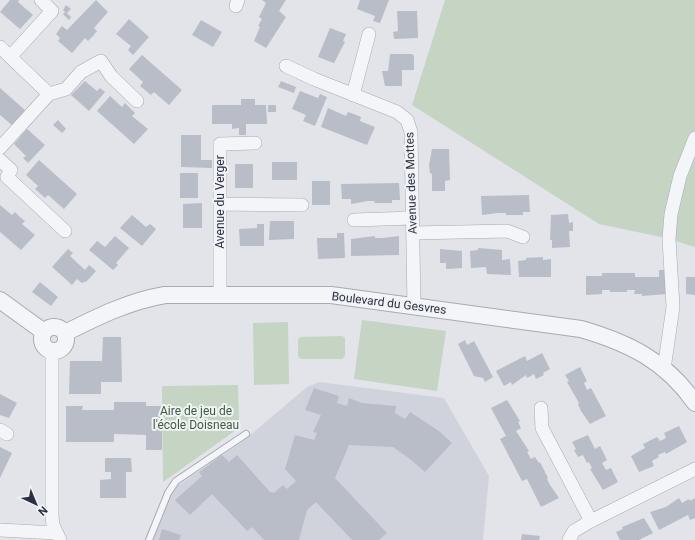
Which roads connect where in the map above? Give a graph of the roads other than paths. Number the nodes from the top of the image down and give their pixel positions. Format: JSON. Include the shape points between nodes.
{"nodes":[{"id":1,"x":41,"y":0,"type":"edge"},
{"id":2,"x":369,"y":34,"type":"dead end"},
{"id":3,"x":0,"y":47,"type":"edge"},
{"id":4,"x":11,"y":56,"type":"junction"},
{"id":5,"x":286,"y":66,"type":"dead end"},
{"id":6,"x":49,"y":94,"type":"junction"},
{"id":7,"x":353,"y":95,"type":"junction"},
{"id":8,"x":137,"y":101,"type":"dead end"},
{"id":9,"x":695,"y":138,"type":"edge"},
{"id":10,"x":255,"y":143,"type":"dead end"},
{"id":11,"x":0,"y":148,"type":"edge"},
{"id":12,"x":0,"y":160,"type":"edge"},
{"id":13,"x":220,"y":204,"type":"junction"},
{"id":14,"x":302,"y":205,"type":"dead end"},
{"id":15,"x":413,"y":218,"type":"junction"},
{"id":16,"x":354,"y":220,"type":"dead end"},
{"id":17,"x":65,"y":231,"type":"dead end"},
{"id":18,"x":413,"y":233,"type":"junction"},
{"id":19,"x":523,"y":237,"type":"dead end"},
{"id":20,"x":220,"y":294,"type":"junction"},
{"id":21,"x":0,"y":300,"type":"edge"},
{"id":22,"x":414,"y":306,"type":"junction"},
{"id":23,"x":44,"y":332,"type":"junction"},
{"id":24,"x":65,"y":333,"type":"junction"},
{"id":25,"x":52,"y":351,"type":"junction"},
{"id":26,"x":664,"y":369,"type":"junction"},
{"id":27,"x":695,"y":403,"type":"edge"},
{"id":28,"x":541,"y":408,"type":"dead end"},
{"id":29,"x":246,"y":434,"type":"dead end"},
{"id":30,"x":695,"y":469,"type":"edge"},
{"id":31,"x":591,"y":521,"type":"junction"},
{"id":32,"x":0,"y":530,"type":"edge"},
{"id":33,"x":58,"y":537,"type":"edge"},
{"id":34,"x":149,"y":540,"type":"edge"},
{"id":35,"x":569,"y":540,"type":"edge"}],
"edges":[{"from":1,"to":4,"type":"street","via":[[52,11]]},
{"from":2,"to":7,"type":"street"},
{"from":3,"to":4,"type":"street"},
{"from":4,"to":6,"type":"street"},
{"from":5,"to":7,"type":"street","name":"Avenue des Mottes"},
{"from":6,"to":8,"type":"street","via":[[66,89],[81,72],[101,61],[111,76]]},
{"from":6,"to":11,"type":"street"},
{"from":7,"to":15,"type":"street","name":"Avenue des Mottes","via":[[396,112],[403,116],[410,126]]},
{"from":9,"to":26,"type":"street","via":[[680,176],[671,214],[669,239],[673,307]]},
{"from":10,"to":13,"type":"street","name":"Avenue du Verger","via":[[220,144]]},
{"from":12,"to":17,"type":"street","via":[[11,170],[7,177]]},
{"from":13,"to":14,"type":"street"},
{"from":13,"to":20,"type":"street","name":"Avenue du Verger"},
{"from":15,"to":16,"type":"street"},
{"from":15,"to":18,"type":"street","name":"Avenue des Mottes"},
{"from":18,"to":19,"type":"street","via":[[507,231]]},
{"from":18,"to":22,"type":"street","name":"Avenue des Mottes"},
{"from":20,"to":22,"type":"street","name":"Boulevard du Gesvres","via":[[331,294]]},
{"from":20,"to":24,"type":"street","name":"Boulevard du Gesvres","via":[[143,298]]},
{"from":21,"to":23,"type":"street"},
{"from":22,"to":26,"type":"street","name":"Boulevard du Gesvres","via":[[581,330],[620,341]]},
{"from":23,"to":24,"type":"street","via":[[53,327],[60,328]]},
{"from":23,"to":25,"type":"street","via":[[43,345]]},
{"from":24,"to":25,"type":"street","via":[[66,341],[63,347]]},
{"from":25,"to":33,"type":"street","via":[[52,516]]},
{"from":26,"to":27,"type":"street","name":"Boulevard du Gesvres"},
{"from":28,"to":31,"type":"street","via":[[542,428]]},
{"from":29,"to":34,"type":"lane","via":[[176,480]]},
{"from":30,"to":31,"type":"street"},
{"from":31,"to":35,"type":"street","via":[[574,531]]},
{"from":32,"to":33,"type":"street"}]}
